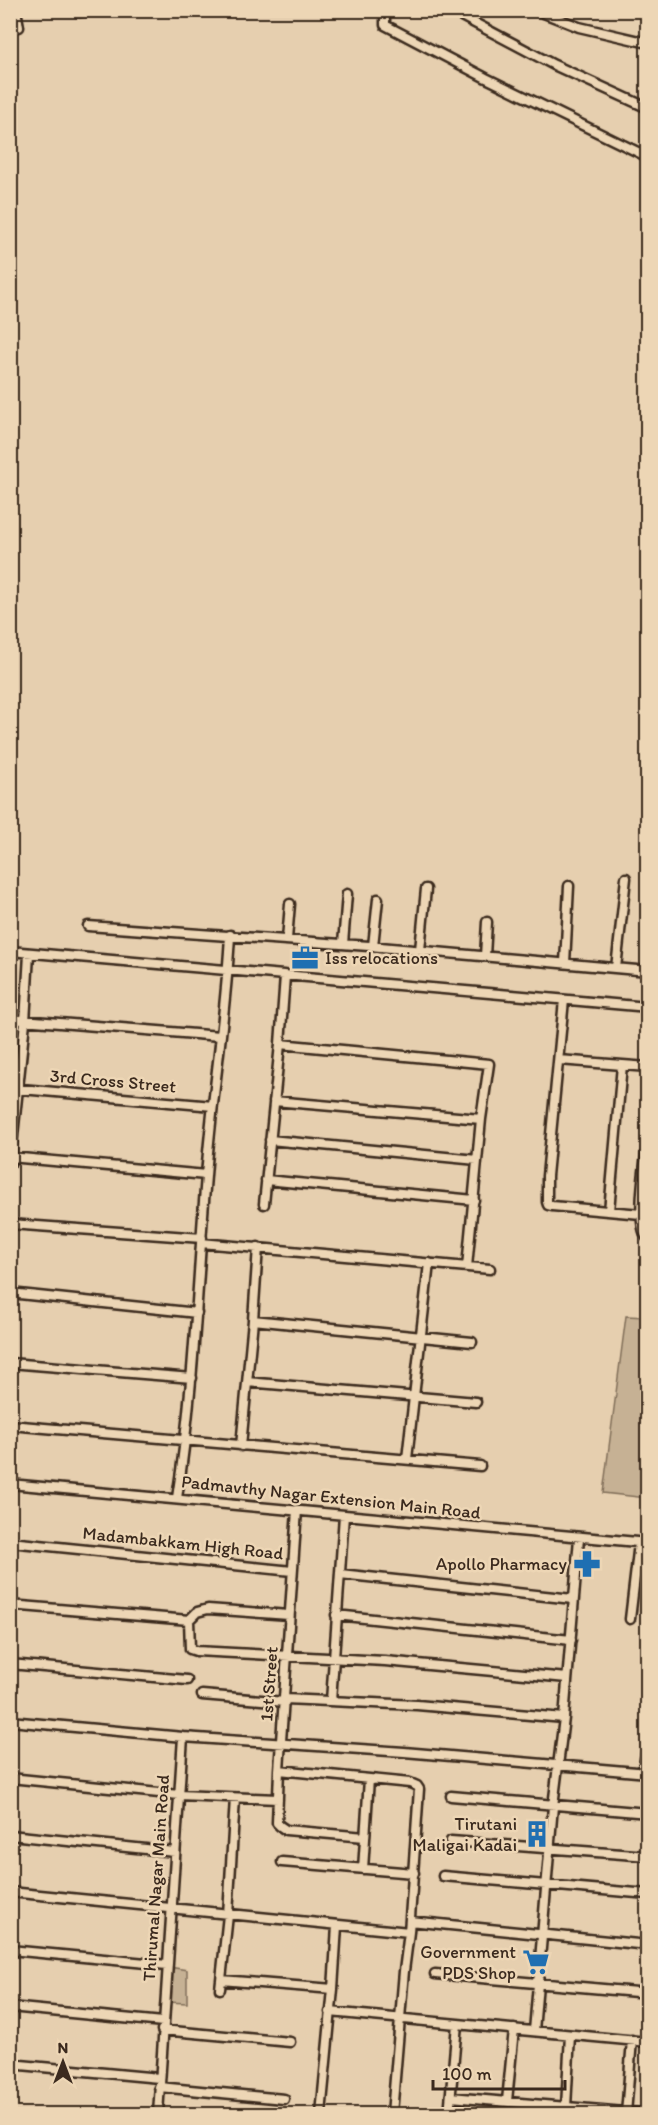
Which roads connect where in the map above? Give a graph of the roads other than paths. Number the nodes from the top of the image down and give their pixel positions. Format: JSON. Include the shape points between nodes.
{"nodes":[{"id":1,"x":102,"y":10,"type":"edge"},
{"id":2,"x":385,"y":10,"type":"edge"},
{"id":3,"x":450,"y":10,"type":"edge"},
{"id":4,"x":536,"y":10,"type":"edge"},
{"id":5,"x":14,"y":11,"type":"edge"},
{"id":6,"x":80,"y":12,"type":"dead end"},
{"id":7,"x":19,"y":27,"type":"dead end"},
{"id":8,"x":648,"y":43,"type":"edge"},
{"id":9,"x":648,"y":108,"type":"edge"},
{"id":10,"x":648,"y":157,"type":"edge"},
{"id":11,"x":626,"y":878,"type":"dead end"},
{"id":12,"x":569,"y":886,"type":"dead end"},
{"id":13,"x":426,"y":889,"type":"dead end"},
{"id":14,"x":347,"y":894,"type":"dead end"},
{"id":15,"x":378,"y":899,"type":"dead end"},
{"id":16,"x":290,"y":904,"type":"dead end"},
{"id":17,"x":487,"y":922,"type":"dead end"},
{"id":18,"x":88,"y":926,"type":"dead end"},
{"id":19,"x":230,"y":935,"type":"junction"},
{"id":20,"x":287,"y":939,"type":"junction"},
{"id":21,"x":343,"y":944,"type":"junction"},
{"id":22,"x":373,"y":946,"type":"junction"},
{"id":23,"x":420,"y":950,"type":"junction"},
{"id":24,"x":10,"y":951,"type":"edge"},
{"id":25,"x":29,"y":954,"type":"junction"},
{"id":26,"x":485,"y":956,"type":"junction"},
{"id":27,"x":565,"y":963,"type":"junction"},
{"id":28,"x":616,"y":968,"type":"junction"},
{"id":29,"x":648,"y":971,"type":"edge"},
{"id":30,"x":228,"y":972,"type":"junction"},
{"id":31,"x":285,"y":976,"type":"junction"},
{"id":32,"x":564,"y":1000,"type":"junction"},
{"id":33,"x":648,"y":1006,"type":"edge"},
{"id":34,"x":10,"y":1020,"type":"edge"},
{"id":35,"x":25,"y":1022,"type":"junction"},
{"id":36,"x":220,"y":1036,"type":"junction"},
{"id":37,"x":280,"y":1044,"type":"junction"},
{"id":38,"x":559,"y":1060,"type":"junction"},
{"id":39,"x":622,"y":1065,"type":"junction"},
{"id":40,"x":648,"y":1067,"type":"edge"},
{"id":41,"x":14,"y":1088,"type":"edge"},
{"id":42,"x":274,"y":1101,"type":"junction"},
{"id":43,"x":213,"y":1106,"type":"junction"},
{"id":44,"x":481,"y":1119,"type":"junction"},
{"id":45,"x":648,"y":1139,"type":"edge"},
{"id":46,"x":270,"y":1140,"type":"junction"},
{"id":47,"x":11,"y":1157,"type":"edge"},
{"id":48,"x":477,"y":1160,"type":"junction"},
{"id":49,"x":10,"y":1164,"type":"edge"},
{"id":50,"x":206,"y":1175,"type":"junction"},
{"id":51,"x":266,"y":1180,"type":"junction"},
{"id":52,"x":646,"y":1183,"type":"edge"},
{"id":53,"x":474,"y":1200,"type":"junction"},
{"id":54,"x":264,"y":1204,"type":"dead end"},
{"id":55,"x":609,"y":1211,"type":"junction"},
{"id":56,"x":641,"y":1214,"type":"junction"},
{"id":57,"x":10,"y":1224,"type":"edge"},
{"id":58,"x":648,"y":1238,"type":"edge"},
{"id":59,"x":202,"y":1241,"type":"junction"},
{"id":60,"x":258,"y":1247,"type":"junction"},
{"id":61,"x":429,"y":1263,"type":"junction"},
{"id":62,"x":467,"y":1267,"type":"junction"},
{"id":63,"x":490,"y":1269,"type":"dead end"},
{"id":64,"x":10,"y":1293,"type":"edge"},
{"id":65,"x":197,"y":1313,"type":"junction"},
{"id":66,"x":253,"y":1320,"type":"junction"},
{"id":67,"x":421,"y":1337,"type":"junction"},
{"id":68,"x":472,"y":1342,"type":"dead end"},
{"id":69,"x":10,"y":1363,"type":"edge"},
{"id":70,"x":192,"y":1378,"type":"junction"},
{"id":71,"x":247,"y":1382,"type":"junction"},
{"id":72,"x":414,"y":1396,"type":"junction"},
{"id":73,"x":476,"y":1402,"type":"dead end"},
{"id":74,"x":10,"y":1425,"type":"edge"},
{"id":75,"x":186,"y":1440,"type":"junction"},
{"id":76,"x":241,"y":1446,"type":"junction"},
{"id":77,"x":407,"y":1459,"type":"junction"},
{"id":78,"x":480,"y":1466,"type":"dead end"},
{"id":79,"x":10,"y":1484,"type":"edge"},
{"id":80,"x":177,"y":1498,"type":"junction"},
{"id":81,"x":297,"y":1510,"type":"junction"},
{"id":82,"x":344,"y":1515,"type":"junction"},
{"id":83,"x":579,"y":1538,"type":"junction"},
{"id":84,"x":10,"y":1542,"type":"edge"},
{"id":85,"x":644,"y":1543,"type":"edge"},
{"id":86,"x":292,"y":1571,"type":"junction"},
{"id":87,"x":340,"y":1574,"type":"junction"},
{"id":88,"x":573,"y":1599,"type":"junction"},
{"id":89,"x":10,"y":1605,"type":"edge"},
{"id":90,"x":289,"y":1615,"type":"junction"},
{"id":91,"x":336,"y":1616,"type":"junction"},
{"id":92,"x":630,"y":1618,"type":"dead end"},
{"id":93,"x":189,"y":1620,"type":"junction"},
{"id":94,"x":571,"y":1640,"type":"junction"},
{"id":95,"x":287,"y":1657,"type":"junction"},
{"id":96,"x":333,"y":1659,"type":"junction"},
{"id":97,"x":10,"y":1664,"type":"edge"},
{"id":98,"x":567,"y":1678,"type":"junction"},
{"id":99,"x":187,"y":1680,"type":"dead end"},
{"id":100,"x":202,"y":1695,"type":"dead end"},
{"id":101,"x":285,"y":1700,"type":"junction"},
{"id":102,"x":331,"y":1701,"type":"junction"},
{"id":103,"x":564,"y":1718,"type":"junction"},
{"id":104,"x":10,"y":1720,"type":"edge"},
{"id":105,"x":183,"y":1737,"type":"junction"},
{"id":106,"x":648,"y":1738,"type":"edge"},
{"id":107,"x":281,"y":1743,"type":"junction"},
{"id":108,"x":557,"y":1765,"type":"junction"},
{"id":109,"x":279,"y":1770,"type":"junction"},
{"id":110,"x":645,"y":1773,"type":"edge"},
{"id":111,"x":10,"y":1778,"type":"edge"},
{"id":112,"x":369,"y":1779,"type":"junction"},
{"id":113,"x":179,"y":1795,"type":"junction"},
{"id":114,"x":451,"y":1796,"type":"dead end"},
{"id":115,"x":235,"y":1798,"type":"junction"},
{"id":116,"x":278,"y":1800,"type":"junction"},
{"id":117,"x":553,"y":1806,"type":"junction"},
{"id":118,"x":648,"y":1814,"type":"edge"},
{"id":119,"x":10,"y":1835,"type":"edge"},
{"id":120,"x":365,"y":1837,"type":"junction"},
{"id":121,"x":451,"y":1841,"type":"dead end"},
{"id":122,"x":549,"y":1848,"type":"junction"},
{"id":123,"x":175,"y":1852,"type":"junction"},
{"id":124,"x":648,"y":1856,"type":"edge"},
{"id":125,"x":282,"y":1862,"type":"dead end"},
{"id":126,"x":363,"y":1869,"type":"junction"},
{"id":127,"x":414,"y":1873,"type":"junction"},
{"id":128,"x":443,"y":1876,"type":"dead end"},
{"id":129,"x":546,"y":1887,"type":"junction"},
{"id":130,"x":10,"y":1892,"type":"edge"},
{"id":131,"x":648,"y":1894,"type":"edge"},
{"id":132,"x":171,"y":1910,"type":"junction"},
{"id":133,"x":228,"y":1915,"type":"junction"},
{"id":134,"x":410,"y":1921,"type":"junction"},
{"id":135,"x":337,"y":1926,"type":"junction"},
{"id":136,"x":409,"y":1932,"type":"junction"},
{"id":137,"x":542,"y":1935,"type":"junction"},
{"id":138,"x":648,"y":1945,"type":"edge"},
{"id":139,"x":10,"y":1950,"type":"edge"},
{"id":140,"x":167,"y":1965,"type":"junction"},
{"id":141,"x":435,"y":1974,"type":"dead end"},
{"id":142,"x":538,"y":1983,"type":"junction"},
{"id":143,"x":333,"y":1989,"type":"junction"},
{"id":144,"x":648,"y":1993,"type":"edge"},
{"id":145,"x":10,"y":2007,"type":"edge"},
{"id":146,"x":330,"y":2012,"type":"junction"},
{"id":147,"x":400,"y":2019,"type":"junction"},
{"id":148,"x":457,"y":2024,"type":"junction"},
{"id":149,"x":162,"y":2026,"type":"junction"},
{"id":150,"x":514,"y":2030,"type":"junction"},
{"id":151,"x":534,"y":2031,"type":"junction"},
{"id":152,"x":570,"y":2035,"type":"junction"},
{"id":153,"x":632,"y":2040,"type":"junction"},
{"id":154,"x":290,"y":2042,"type":"dead end"},
{"id":155,"x":648,"y":2042,"type":"edge"},
{"id":156,"x":10,"y":2064,"type":"edge"},
{"id":157,"x":159,"y":2083,"type":"junction"},
{"id":158,"x":451,"y":2097,"type":"junction"},
{"id":159,"x":284,"y":2099,"type":"dead end"},
{"id":160,"x":507,"y":2102,"type":"junction"},
{"id":161,"x":566,"y":2107,"type":"junction"},
{"id":162,"x":626,"y":2113,"type":"edge"},
{"id":163,"x":648,"y":2114,"type":"edge"},
{"id":164,"x":158,"y":2115,"type":"edge"},
{"id":165,"x":321,"y":2115,"type":"edge"},
{"id":166,"x":392,"y":2115,"type":"edge"},
{"id":167,"x":449,"y":2115,"type":"edge"}],
"edges":[{"from":1,"to":6,"type":"street"},
{"from":2,"to":10,"type":"street","via":[[386,25]]},
{"from":3,"to":9,"type":"street"},
{"from":4,"to":8,"type":"street","via":[[579,27]]},
{"from":5,"to":7,"type":"street"},
{"from":11,"to":28,"type":"street"},
{"from":12,"to":27,"type":"street"},
{"from":13,"to":23,"type":"street"},
{"from":14,"to":21,"type":"street"},
{"from":15,"to":22,"type":"street"},
{"from":16,"to":20,"type":"street"},
{"from":17,"to":26,"type":"street"},
{"from":18,"to":19,"type":"street"},
{"from":19,"to":20,"type":"street"},
{"from":19,"to":30,"type":"street"},
{"from":20,"to":21,"type":"street"},
{"from":21,"to":22,"type":"street"},
{"from":22,"to":23,"type":"street"},
{"from":23,"to":26,"type":"street"},
{"from":24,"to":25,"type":"street"},
{"from":25,"to":30,"type":"street"},
{"from":25,"to":35,"type":"street"},
{"from":26,"to":27,"type":"street"},
{"from":27,"to":28,"type":"street"},
{"from":28,"to":29,"type":"street"},
{"from":30,"to":31,"type":"street"},
{"from":30,"to":36,"type":"street"},
{"from":31,"to":32,"type":"street"},
{"from":31,"to":37,"type":"street"},
{"from":32,"to":33,"type":"street"},
{"from":32,"to":38,"type":"street"},
{"from":34,"to":35,"type":"street"},
{"from":35,"to":36,"type":"street"},
{"from":35,"to":41,"type":"street"},
{"from":36,"to":43,"type":"street"},
{"from":37,"to":42,"type":"street"},
{"from":37,"to":44,"type":"street","via":[[489,1064]]},
{"from":38,"to":39,"type":"street"},
{"from":38,"to":55,"type":"street","via":[[547,1202],[552,1206]]},
{"from":39,"to":40,"type":"street"},
{"from":39,"to":55,"type":"street"},
{"from":41,"to":43,"type":"street","name":"3rd Cross Street"},
{"from":41,"to":47,"type":"street"},
{"from":42,"to":44,"type":"street"},
{"from":42,"to":46,"type":"street"},
{"from":43,"to":50,"type":"street"},
{"from":44,"to":48,"type":"street"},
{"from":45,"to":52,"type":"street"},
{"from":46,"to":48,"type":"street"},
{"from":46,"to":51,"type":"street"},
{"from":47,"to":49,"type":"street"},
{"from":47,"to":50,"type":"street"},
{"from":48,"to":53,"type":"street"},
{"from":50,"to":59,"type":"street"},
{"from":51,"to":53,"type":"street"},
{"from":51,"to":54,"type":"street"},
{"from":52,"to":56,"type":"street"},
{"from":53,"to":62,"type":"street"},
{"from":55,"to":56,"type":"street"},
{"from":56,"to":58,"type":"street","via":[[642,1233]]},
{"from":57,"to":59,"type":"street"},
{"from":59,"to":60,"type":"street"},
{"from":59,"to":65,"type":"street"},
{"from":60,"to":61,"type":"street"},
{"from":60,"to":66,"type":"street"},
{"from":61,"to":62,"type":"street"},
{"from":61,"to":67,"type":"street"},
{"from":62,"to":63,"type":"street"},
{"from":64,"to":65,"type":"street"},
{"from":65,"to":70,"type":"street"},
{"from":66,"to":67,"type":"street"},
{"from":66,"to":71,"type":"street"},
{"from":67,"to":68,"type":"street"},
{"from":67,"to":72,"type":"street"},
{"from":69,"to":70,"type":"street"},
{"from":70,"to":75,"type":"street"},
{"from":71,"to":72,"type":"street"},
{"from":71,"to":76,"type":"street"},
{"from":72,"to":73,"type":"street"},
{"from":72,"to":77,"type":"street"},
{"from":74,"to":75,"type":"street"},
{"from":75,"to":76,"type":"street"},
{"from":75,"to":80,"type":"street"},
{"from":76,"to":77,"type":"street"},
{"from":77,"to":78,"type":"street"},
{"from":79,"to":80,"type":"street","name":"Padmavthy Nagar Extension Main Road"},
{"from":80,"to":81,"type":"street","name":"Padmavthy Nagar Extension Main Road"},
{"from":81,"to":82,"type":"street","name":"Padmavthy Nagar Extension Main Road"},
{"from":81,"to":86,"type":"street","name":"Madambakkam High Road"},
{"from":82,"to":83,"type":"street","name":"Padmavthy Nagar Extension Main Road"},
{"from":82,"to":87,"type":"street"},
{"from":83,"to":85,"type":"street","name":"Padmavthy Nagar Extension Main Road"},
{"from":83,"to":88,"type":"street"},
{"from":84,"to":86,"type":"street","name":"Madambakkam High Road"},
{"from":85,"to":92,"type":"street"},
{"from":86,"to":90,"type":"street","name":"1st Street"},
{"from":87,"to":88,"type":"street"},
{"from":87,"to":91,"type":"street"},
{"from":88,"to":94,"type":"street"},
{"from":89,"to":93,"type":"street"},
{"from":90,"to":93,"type":"street","via":[[208,1609]]},
{"from":90,"to":95,"type":"street","name":"1st Street"},
{"from":91,"to":94,"type":"street"},
{"from":91,"to":96,"type":"street"},
{"from":93,"to":95,"type":"street","via":[[190,1650]]},
{"from":94,"to":98,"type":"street"},
{"from":95,"to":96,"type":"street"},
{"from":95,"to":101,"type":"street","name":"1st Street"},
{"from":96,"to":98,"type":"street"},
{"from":96,"to":102,"type":"street"},
{"from":97,"to":99,"type":"street"},
{"from":98,"to":103,"type":"street"},
{"from":100,"to":101,"type":"street"},
{"from":101,"to":102,"type":"street"},
{"from":101,"to":107,"type":"street","name":"1st Street"},
{"from":102,"to":103,"type":"street"},
{"from":103,"to":108,"type":"street"},
{"from":104,"to":105,"type":"street"},
{"from":105,"to":107,"type":"street"},
{"from":105,"to":113,"type":"street","name":"Thirumal Nagar Main Road"},
{"from":106,"to":110,"type":"street"},
{"from":107,"to":108,"type":"street"},
{"from":107,"to":109,"type":"street","name":"1st Street"},
{"from":108,"to":110,"type":"street"},
{"from":108,"to":117,"type":"street"},
{"from":109,"to":112,"type":"street"},
{"from":109,"to":116,"type":"street","name":"1st Street"},
{"from":111,"to":113,"type":"street"},
{"from":112,"to":120,"type":"street"},
{"from":112,"to":127,"type":"street","via":[[410,1783],[419,1789]]},
{"from":113,"to":115,"type":"street"},
{"from":113,"to":123,"type":"street","name":"Thirumal Nagar Main Road"},
{"from":114,"to":117,"type":"street"},
{"from":115,"to":116,"type":"street"},
{"from":115,"to":133,"type":"street"},
{"from":116,"to":120,"type":"street","name":"1st Street","via":[[277,1822],[283,1829]]},
{"from":117,"to":118,"type":"street"},
{"from":117,"to":122,"type":"street"},
{"from":119,"to":123,"type":"street"},
{"from":120,"to":126,"type":"street"},
{"from":121,"to":122,"type":"street"},
{"from":122,"to":124,"type":"street"},
{"from":122,"to":129,"type":"street"},
{"from":123,"to":132,"type":"street","name":"Thirumal Nagar Main Road"},
{"from":125,"to":126,"type":"street"},
{"from":126,"to":127,"type":"street"},
{"from":127,"to":134,"type":"street"},
{"from":128,"to":129,"type":"street"},
{"from":129,"to":131,"type":"street"},
{"from":129,"to":137,"type":"street"},
{"from":130,"to":132,"type":"street"},
{"from":132,"to":133,"type":"street"},
{"from":132,"to":140,"type":"street","name":"Thirumal Nagar Main Road"},
{"from":133,"to":135,"type":"street"},
{"from":133,"to":143,"type":"street","via":[[220,1984]]},
{"from":134,"to":136,"type":"street"},
{"from":134,"to":137,"type":"street"},
{"from":135,"to":136,"type":"street"},
{"from":135,"to":143,"type":"street"},
{"from":136,"to":147,"type":"street"},
{"from":137,"to":138,"type":"street"},
{"from":137,"to":142,"type":"street"},
{"from":139,"to":140,"type":"street"},
{"from":140,"to":149,"type":"street","name":"Thirumal Nagar Main Road"},
{"from":141,"to":142,"type":"street"},
{"from":142,"to":144,"type":"street"},
{"from":142,"to":151,"type":"street"},
{"from":143,"to":146,"type":"street"},
{"from":145,"to":149,"type":"street"},
{"from":146,"to":147,"type":"street"},
{"from":146,"to":165,"type":"street"},
{"from":147,"to":148,"type":"street"},
{"from":147,"to":166,"type":"street"},
{"from":148,"to":150,"type":"street"},
{"from":148,"to":158,"type":"street"},
{"from":149,"to":154,"type":"street"},
{"from":149,"to":157,"type":"street","name":"Thirumal Nagar Main Road"},
{"from":150,"to":151,"type":"street"},
{"from":150,"to":160,"type":"street"},
{"from":151,"to":152,"type":"street"},
{"from":152,"to":153,"type":"street"},
{"from":152,"to":161,"type":"street"},
{"from":153,"to":155,"type":"street"},
{"from":153,"to":162,"type":"street"},
{"from":156,"to":157,"type":"street"},
{"from":157,"to":159,"type":"street"},
{"from":157,"to":164,"type":"street","name":"Thirumal Nagar Main Road"},
{"from":158,"to":160,"type":"street"},
{"from":158,"to":167,"type":"street"},
{"from":160,"to":161,"type":"street"},
{"from":161,"to":162,"type":"street"},
{"from":162,"to":163,"type":"street"}]}
